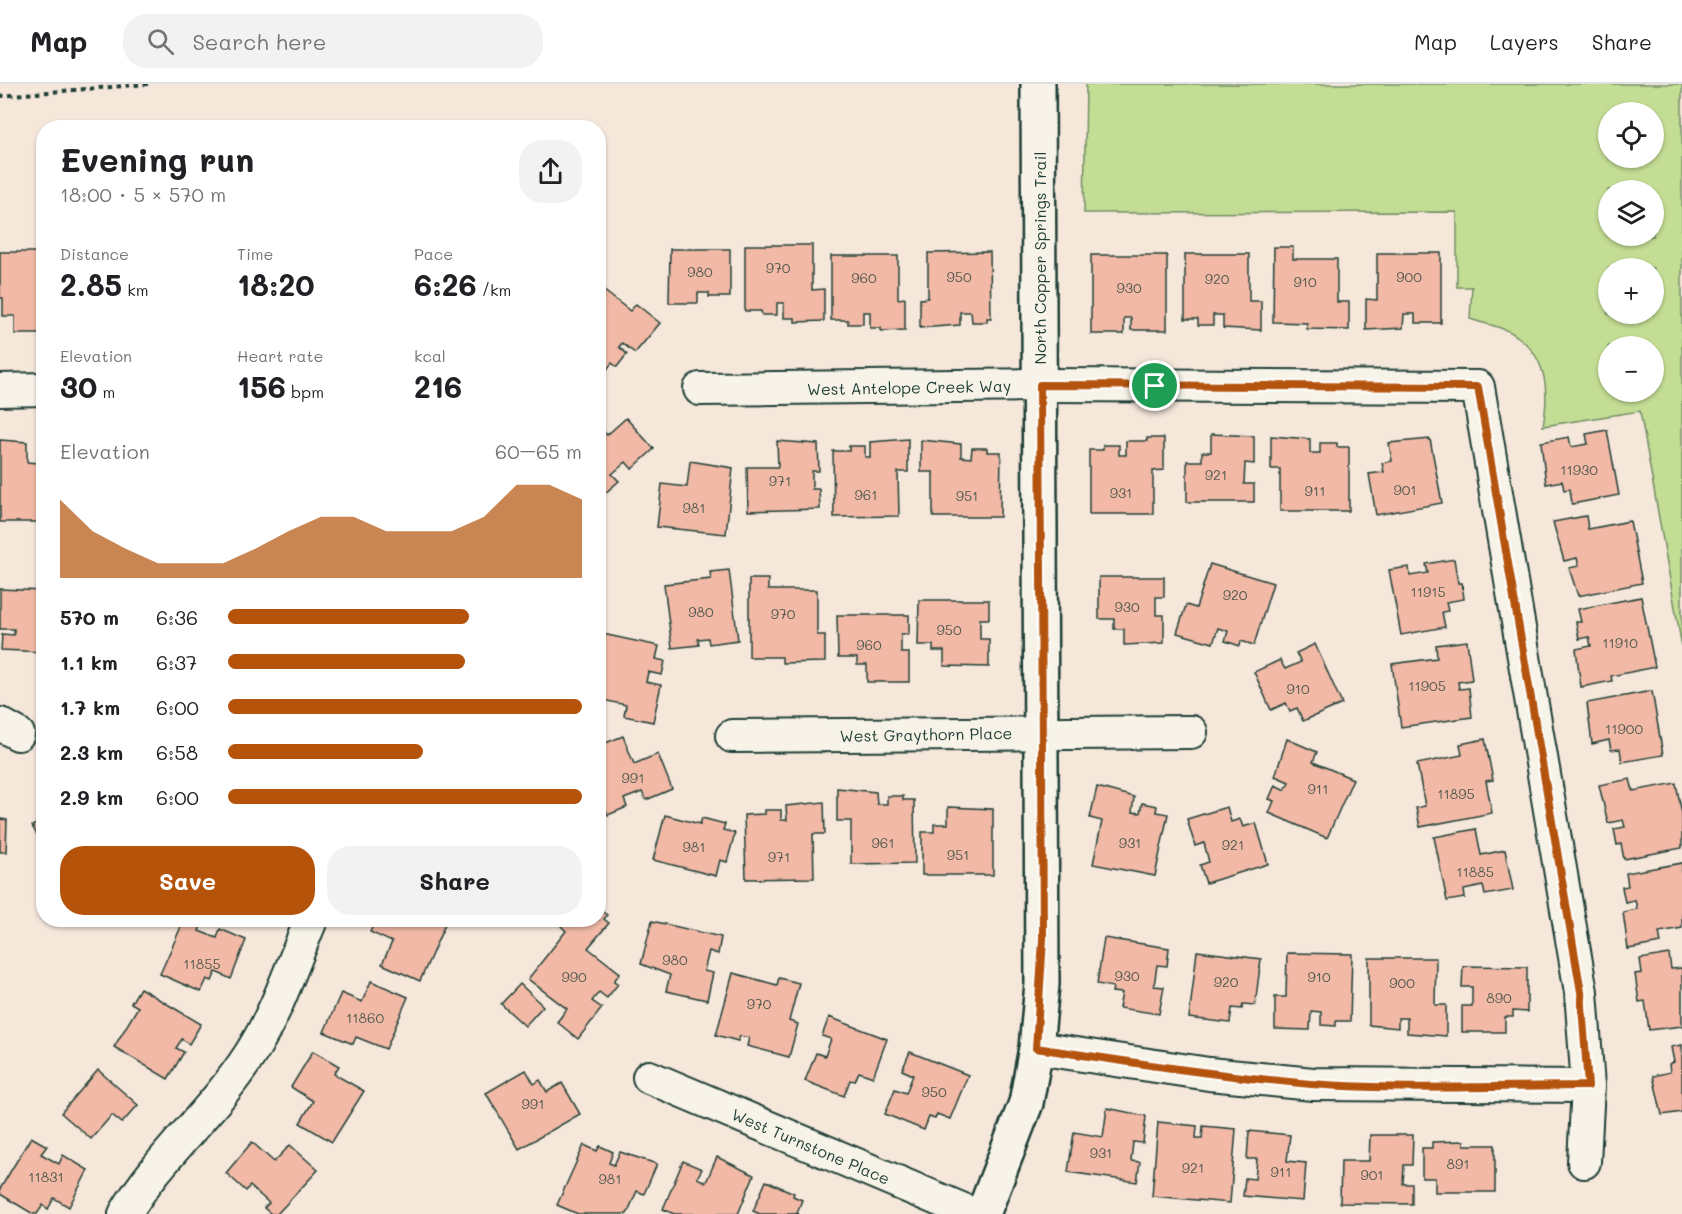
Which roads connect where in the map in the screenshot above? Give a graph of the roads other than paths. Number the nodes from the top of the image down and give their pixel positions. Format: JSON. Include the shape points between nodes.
{"nodes":[{"id":1,"x":1038,"y":84,"type":"edge"},
{"id":2,"x":1040,"y":385,"type":"junction"},
{"id":3,"x":700,"y":388,"type":"dead end"},
{"id":4,"x":36,"y":389,"type":"edge"},
{"id":5,"x":0,"y":390,"type":"edge"},
{"id":6,"x":1040,"y":732,"type":"junction"},
{"id":7,"x":1191,"y":732,"type":"dead end"},
{"id":8,"x":732,"y":736,"type":"dead end"},
{"id":9,"x":308,"y":927,"type":"edge"},
{"id":10,"x":1036,"y":1048,"type":"junction"},
{"id":11,"x":649,"y":1077,"type":"dead end"},
{"id":12,"x":1588,"y":1086,"type":"junction"},
{"id":13,"x":1584,"y":1162,"type":"dead end"},
{"id":14,"x":124,"y":1214,"type":"edge"},
{"id":15,"x":973,"y":1214,"type":"edge"},
{"id":16,"x":983,"y":1214,"type":"edge"}],
"edges":[{"from":1,"to":2,"type":"street","name":"North Copper Springs Trail"},
{"from":2,"to":3,"type":"street","name":"West Antelope Creek Way"},
{"from":2,"to":6,"type":"street","name":"North Copper Springs Trail"},
{"from":2,"to":12,"type":"street","name":"West Antelope Creek Way","via":[[1478,387],[1581,992]]},
{"from":4,"to":5,"type":"street"},
{"from":6,"to":7,"type":"street","name":"West Graythorn Place"},
{"from":6,"to":8,"type":"street","name":"West Graythorn Place"},
{"from":6,"to":10,"type":"street","name":"North Copper Springs Trail","via":[[1043,939]]},
{"from":9,"to":14,"type":"street","via":[[249,1056],[150,1175]]},
{"from":10,"to":12,"type":"street","via":[[1209,1074],[1313,1084]]},
{"from":10,"to":16,"type":"street","name":"North Copper Springs Trail","via":[[1017,1131]]},
{"from":11,"to":15,"type":"street","name":"West Turnstone Place"},
{"from":12,"to":13,"type":"street"}]}
